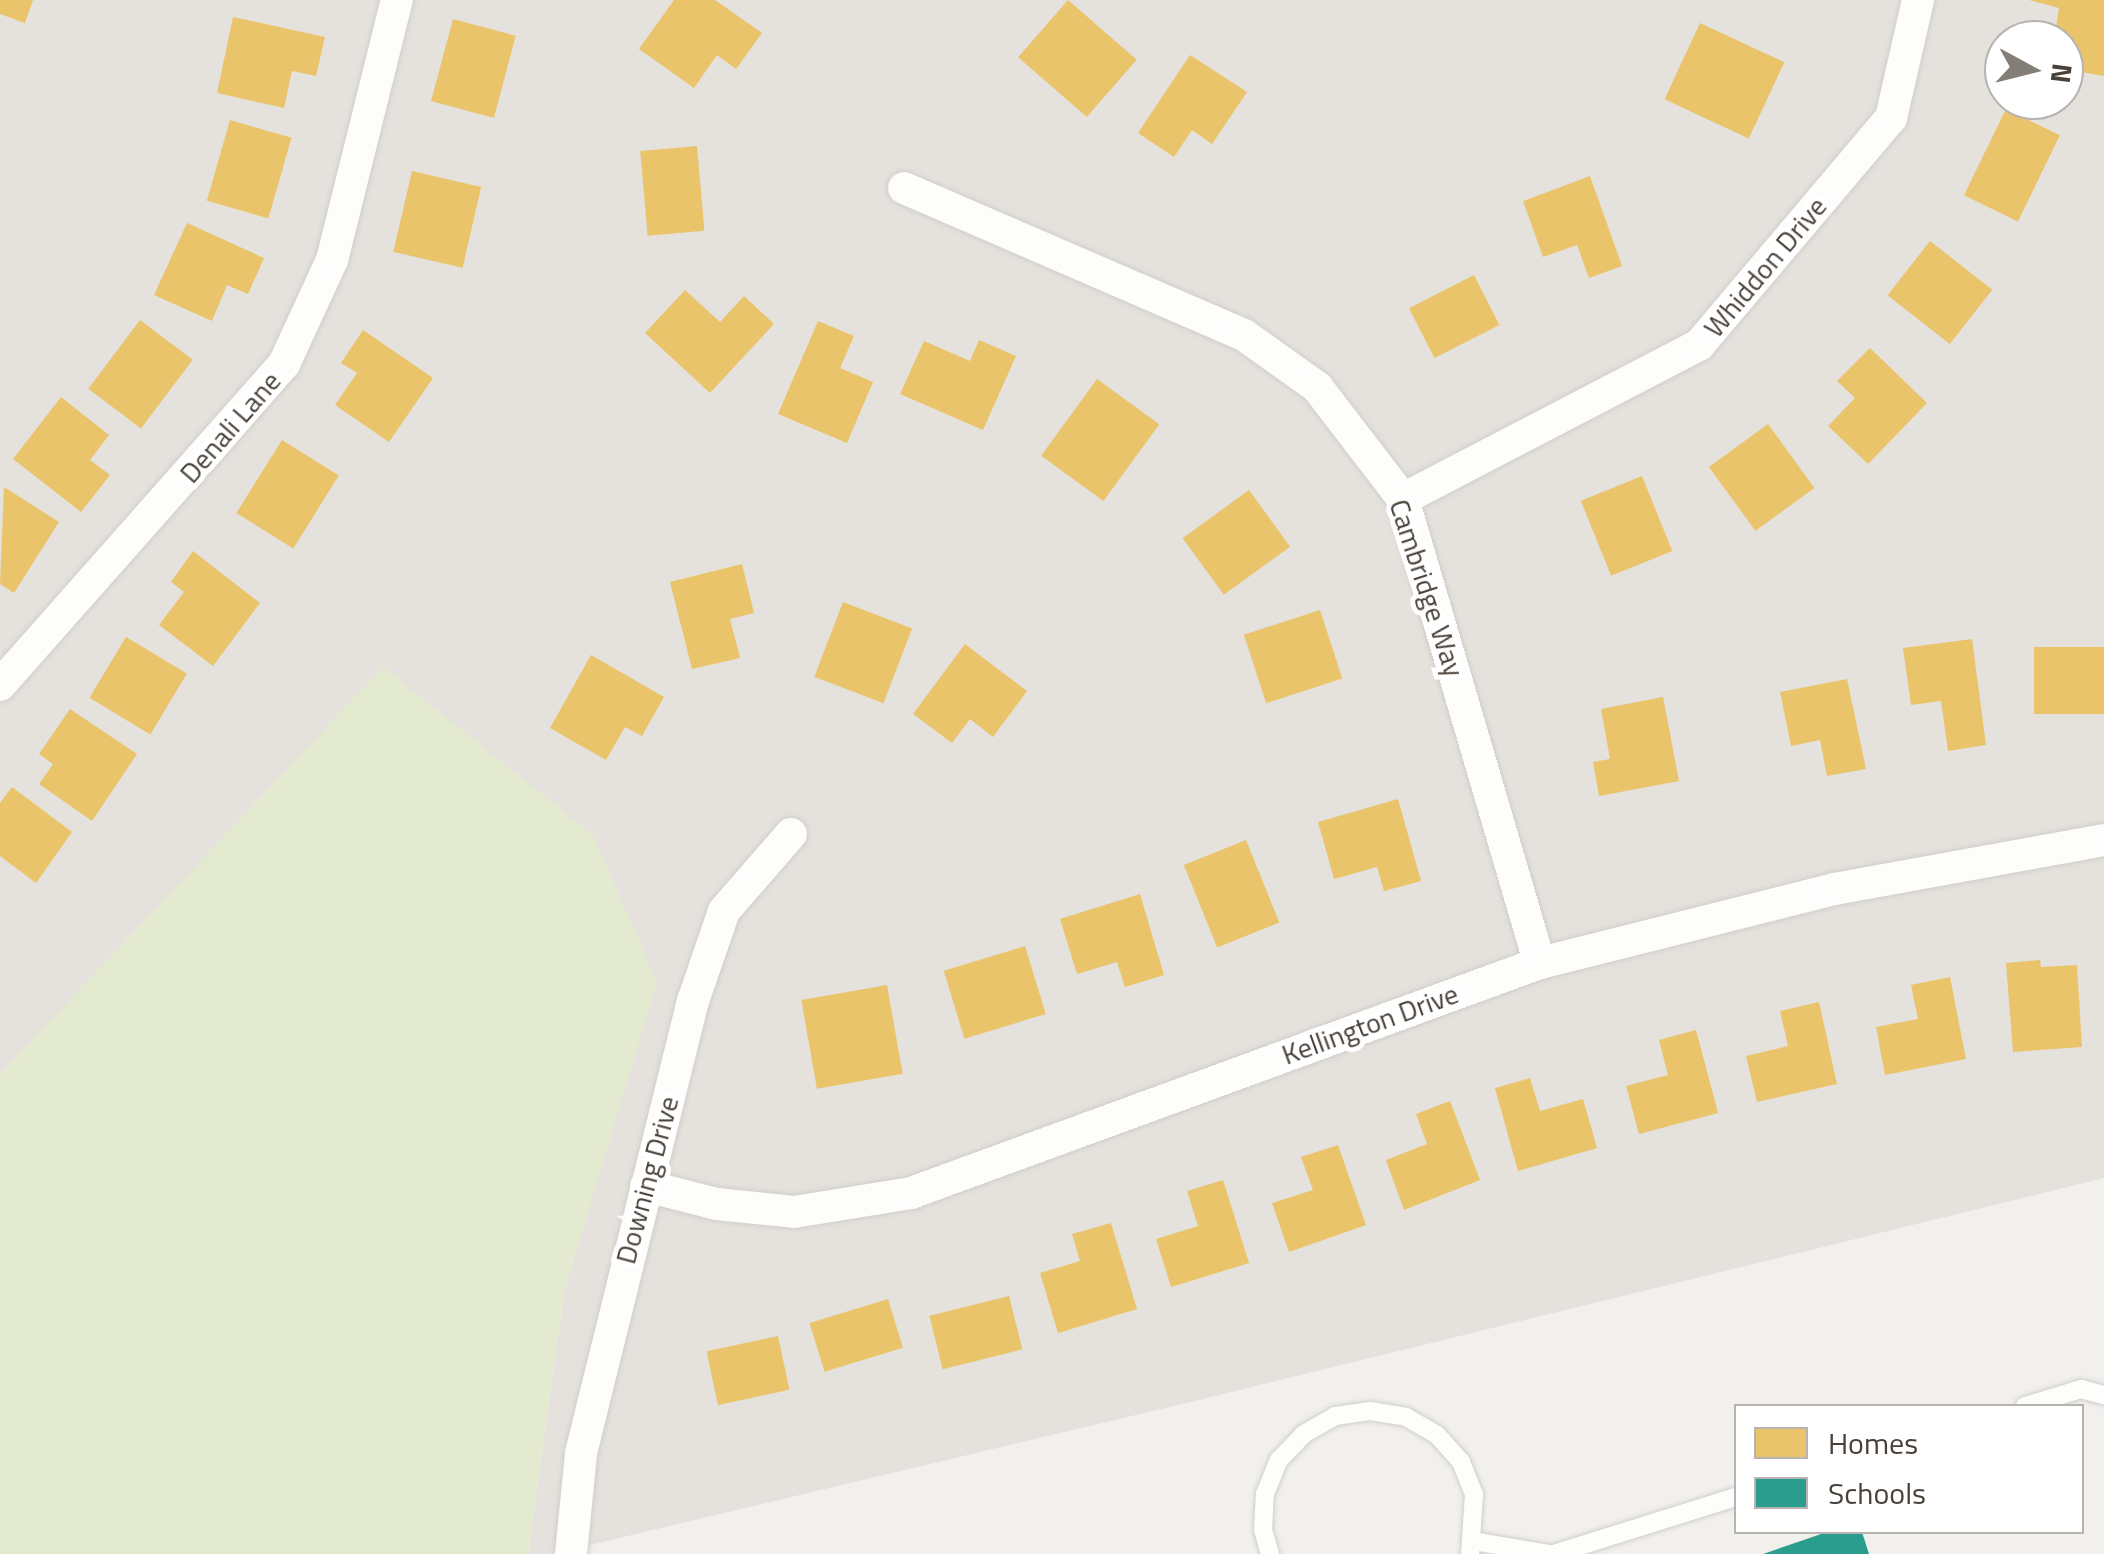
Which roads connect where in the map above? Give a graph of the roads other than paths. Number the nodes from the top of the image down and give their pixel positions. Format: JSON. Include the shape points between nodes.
{"nodes":[{"id":1,"x":397,"y":0,"type":"edge"},
{"id":2,"x":1918,"y":0,"type":"edge"},
{"id":3,"x":904,"y":188,"type":"dead end"},
{"id":4,"x":1403,"y":500,"type":"junction"},
{"id":5,"x":0,"y":685,"type":"edge"},
{"id":6,"x":791,"y":834,"type":"dead end"},
{"id":7,"x":2104,"y":840,"type":"edge"},
{"id":8,"x":1540,"y":963,"type":"junction"},
{"id":9,"x":646,"y":1186,"type":"junction"},
{"id":10,"x":2104,"y":1395,"type":"edge"},
{"id":11,"x":2031,"y":1404,"type":"edge"},
{"id":12,"x":1734,"y":1498,"type":"edge"},
{"id":13,"x":1471,"y":1548,"type":"edge"},
{"id":14,"x":570,"y":1554,"type":"edge"},
{"id":15,"x":1270,"y":1554,"type":"edge"},
{"id":16,"x":1552,"y":1554,"type":"edge"}],
"edges":[{"from":1,"to":5,"type":"street","name":"Denali Lane","via":[[332,260],[284,364]]},
{"from":2,"to":4,"type":"street","name":"Whiddon Drive","via":[[1890,118],[1699,345]]},
{"from":3,"to":4,"type":"street","name":"Cambridge Way","via":[[1244,335],[1316,387]]},
{"from":4,"to":8,"type":"street","name":"Cambridge Way"},
{"from":6,"to":9,"type":"street","name":"Downing Drive","via":[[724,911],[693,1001]]},
{"from":7,"to":8,"type":"street","name":"Kellington Drive","via":[[1835,889]]},
{"from":8,"to":9,"type":"street","name":"Kellington Drive","via":[[911,1192],[794,1212],[718,1204]]},
{"from":9,"to":14,"type":"street","name":"Downing Drive","via":[[581,1453]]},
{"from":10,"to":11,"type":"lane","via":[[2081,1389]]},
{"from":12,"to":16,"type":"lane"},
{"from":13,"to":15,"type":"lane","via":[[1474,1494],[1461,1462],[1422,1426],[1370,1410],[1335,1416],[1279,1460],[1265,1494]]},
{"from":13,"to":16,"type":"lane"}]}
